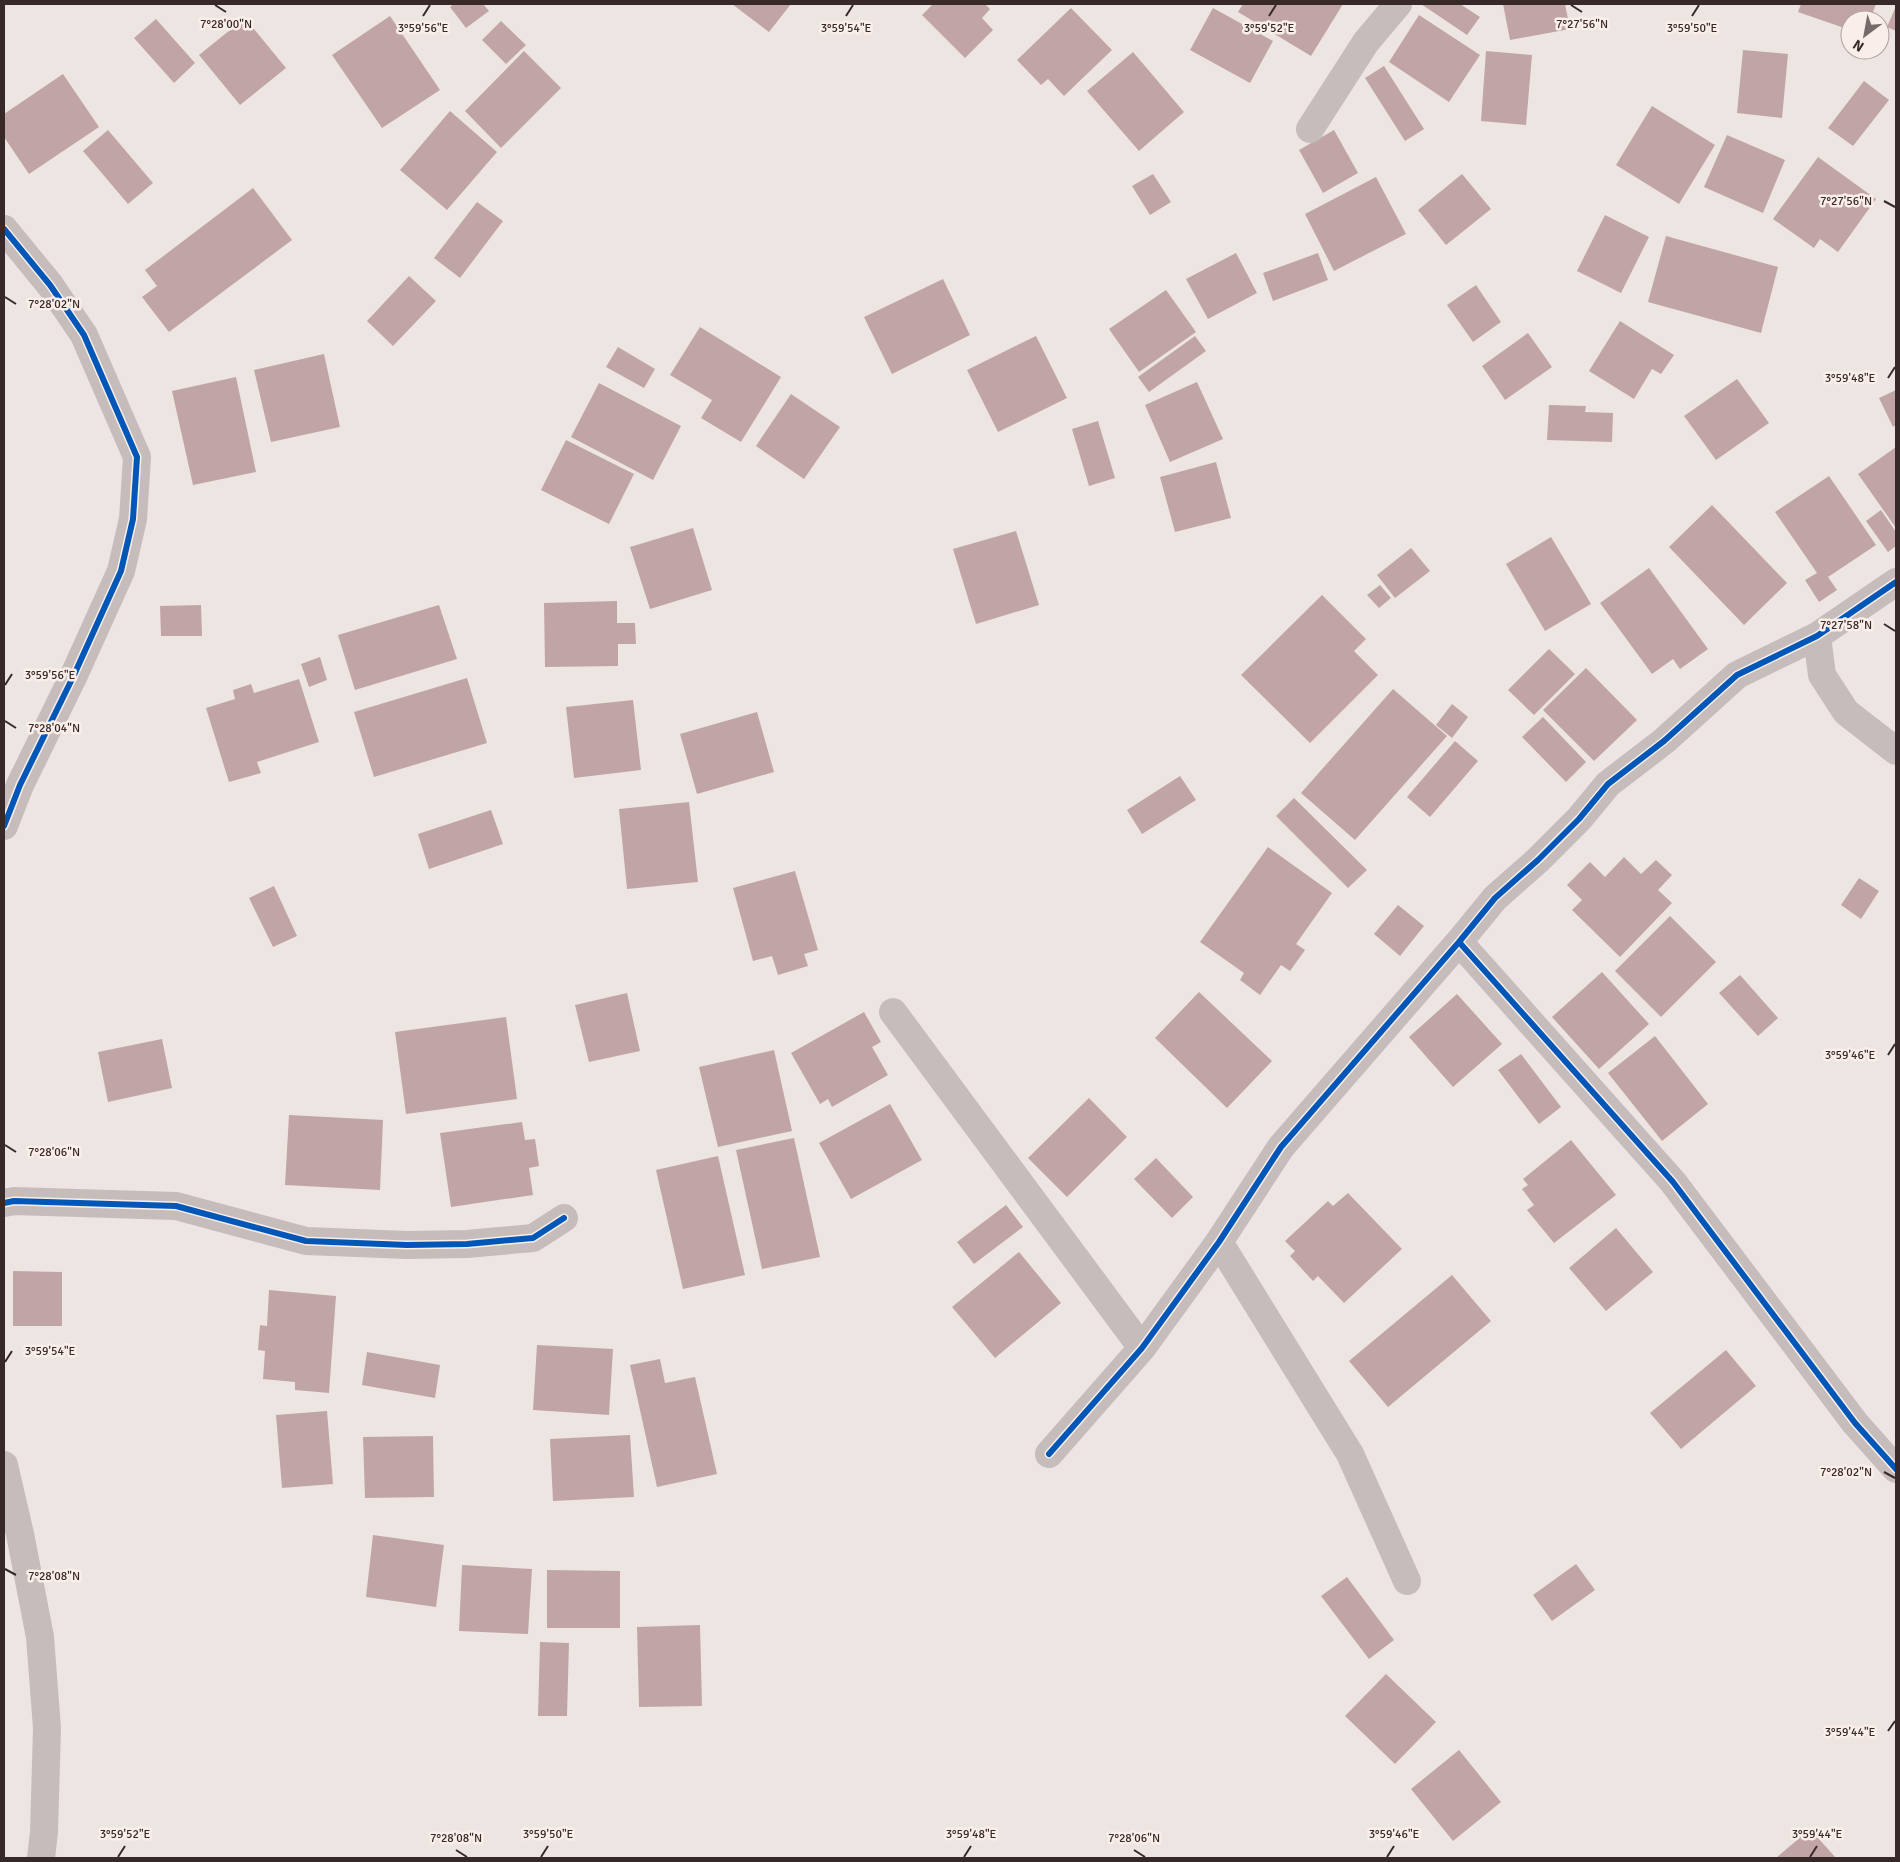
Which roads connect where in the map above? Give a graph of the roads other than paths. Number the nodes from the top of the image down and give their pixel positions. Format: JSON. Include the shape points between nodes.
{"nodes":[{"id":1,"x":1398,"y":4,"type":"edge"},
{"id":2,"x":1310,"y":129,"type":"dead end"},
{"id":3,"x":4,"y":229,"type":"edge"},
{"id":4,"x":1896,"y":582,"type":"edge"},
{"id":5,"x":1817,"y":636,"type":"junction"},
{"id":6,"x":1896,"y":751,"type":"edge"},
{"id":7,"x":4,"y":826,"type":"edge"},
{"id":8,"x":1459,"y":942,"type":"junction"},
{"id":9,"x":893,"y":1012,"type":"dead end"},
{"id":10,"x":4,"y":1203,"type":"edge"},
{"id":11,"x":564,"y":1218,"type":"dead end"},
{"id":12,"x":1219,"y":1242,"type":"junction"},
{"id":13,"x":1142,"y":1348,"type":"junction"},
{"id":14,"x":1049,"y":1454,"type":"dead end"},
{"id":15,"x":4,"y":1465,"type":"edge"},
{"id":16,"x":1896,"y":1469,"type":"edge"},
{"id":17,"x":1406,"y":1581,"type":"dead end"},
{"id":18,"x":41,"y":1858,"type":"edge"}],
"edges":[{"from":1,"to":2,"type":"street","via":[[1366,42]]},
{"from":3,"to":7,"type":"street","via":[[50,285],[84,335],[137,457],[133,519],[121,571]]},
{"from":4,"to":5,"type":"street"},
{"from":5,"to":6,"type":"street","via":[[1822,675],[1846,712]]},
{"from":5,"to":8,"type":"street","via":[[1736,675],[1664,740],[1608,784],[1572,826],[1495,898]]},
{"from":8,"to":12,"type":"street","via":[[1281,1147]]},
{"from":8,"to":16,"type":"street","via":[[1672,1182],[1855,1423]]},
{"from":9,"to":13,"type":"street"},
{"from":10,"to":11,"type":"street","via":[[14,1200],[176,1206],[306,1242],[407,1245],[533,1238]]},
{"from":12,"to":13,"type":"street"},
{"from":12,"to":17,"type":"street","via":[[1350,1454]]},
{"from":13,"to":14,"type":"street"},
{"from":15,"to":18,"type":"street","via":[[40,1637],[46,1728]]}]}
